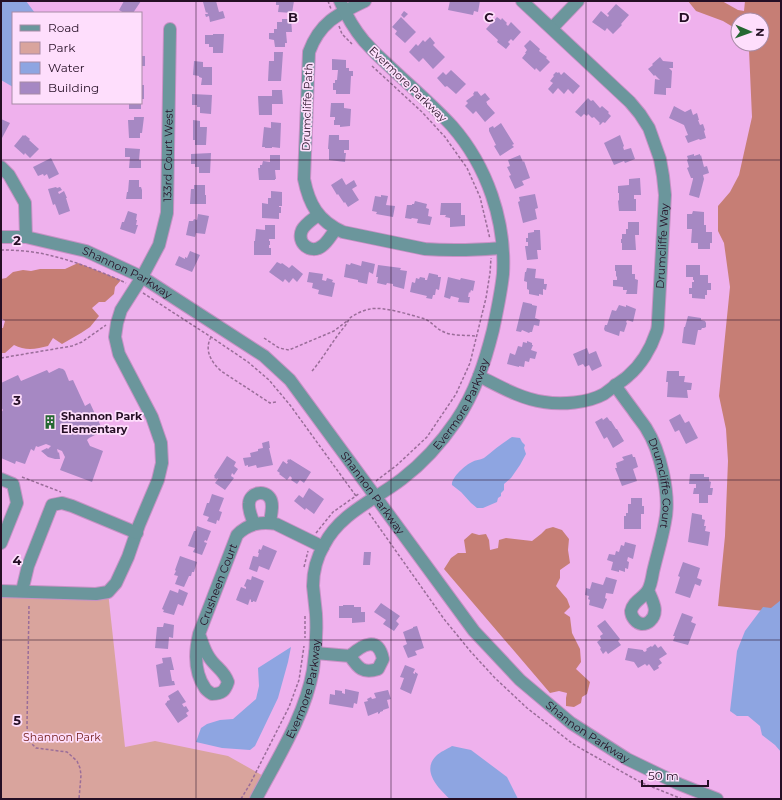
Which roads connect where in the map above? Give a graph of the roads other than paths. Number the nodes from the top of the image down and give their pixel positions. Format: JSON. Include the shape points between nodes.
{"nodes":[{"id":1,"x":365,"y":1,"type":"edge"},
{"id":2,"x":522,"y":1,"type":"edge"},
{"id":3,"x":578,"y":1,"type":"edge"},
{"id":4,"x":340,"y":10,"type":"edge"},
{"id":5,"x":552,"y":28,"type":"junction"},
{"id":6,"x":170,"y":29,"type":"dead end"},
{"id":7,"x":1,"y":167,"type":"edge"},
{"id":8,"x":318,"y":215,"type":"junction"},
{"id":9,"x":336,"y":229,"type":"junction"},
{"id":10,"x":1,"y":237,"type":"edge"},
{"id":11,"x":26,"y":238,"type":"junction"},
{"id":12,"x":497,"y":249,"type":"junction"},
{"id":13,"x":142,"y":277,"type":"junction"},
{"id":14,"x":479,"y":376,"type":"junction"},
{"id":15,"x":615,"y":385,"type":"junction"},
{"id":16,"x":1,"y":479,"type":"edge"},
{"id":17,"x":376,"y":497,"type":"junction"},
{"id":18,"x":270,"y":522,"type":"junction"},
{"id":19,"x":254,"y":524,"type":"junction"},
{"id":20,"x":137,"y":533,"type":"junction"},
{"id":21,"x":1,"y":542,"type":"edge"},
{"id":22,"x":323,"y":547,"type":"junction"},
{"id":23,"x":648,"y":590,"type":"dead end"},
{"id":24,"x":1,"y":591,"type":"edge"},
{"id":25,"x":22,"y":591,"type":"junction"},
{"id":26,"x":199,"y":634,"type":"dead end"},
{"id":27,"x":315,"y":653,"type":"junction"},
{"id":28,"x":350,"y":656,"type":"dead end"},
{"id":29,"x":256,"y":799,"type":"edge"},
{"id":30,"x":717,"y":799,"type":"edge"}],
"edges":[{"from":1,"to":4,"type":"street"},
{"from":2,"to":5,"type":"street","name":"Drumcliffe Way"},
{"from":3,"to":5,"type":"street"},
{"from":4,"to":8,"type":"street","name":"Drumcliffe Path","via":[[325,24],[313,41],[308,59],[304,179],[309,198]]},
{"from":4,"to":12,"type":"street","name":"Evermore Parkway","via":[[365,42],[450,124],[473,155],[490,191],[498,218],[501,232]]},
{"from":5,"to":15,"type":"street","name":"Drumcliffe Way","via":[[630,102],[649,128],[662,170],[665,196],[657,332],[637,367]]},
{"from":6,"to":13,"type":"street","name":"133rd Court West","via":[[167,213],[159,245]]},
{"from":7,"to":11,"type":"street","via":[[10,175],[25,204]]},
{"from":8,"to":9,"type":"street","name":"Drumcliffe Path"},
{"from":8,"to":9,"type":"street","via":[[302,230],[302,243],[307,248],[321,247]]},
{"from":9,"to":12,"type":"street","name":"Drumcliffe Path","via":[[425,249]]},
{"from":10,"to":11,"type":"street","name":"Shannon Parkway"},
{"from":11,"to":13,"type":"street","name":"Shannon Parkway","via":[[86,251]]},
{"from":12,"to":14,"type":"street","name":"Evermore Parkway","via":[[503,272],[500,296]]},
{"from":13,"to":17,"type":"street","name":"Shannon Parkway","via":[[264,356],[290,380]]},
{"from":13,"to":20,"type":"street","name":"133rd Court West","via":[[121,310],[116,323],[115,337],[119,354],[152,418],[161,443],[162,463],[158,480]]},
{"from":14,"to":15,"type":"street","name":"Drumcliffe Way","via":[[530,399],[555,404],[593,398]]},
{"from":14,"to":17,"type":"street","name":"Evermore Parkway","via":[[458,418],[437,446],[404,478]]},
{"from":15,"to":23,"type":"street","name":"Drumcliffe Court","via":[[646,428],[654,444],[664,480],[666,519]]},
{"from":16,"to":21,"type":"street","via":[[14,484],[17,503]]},
{"from":17,"to":22,"type":"street","name":"Evermore Parkway","via":[[350,514],[329,536]]},
{"from":17,"to":30,"type":"street","name":"Shannon Parkway","via":[[474,631],[520,680],[571,723],[628,759]]},
{"from":18,"to":19,"type":"street","name":"Crusheen Court"},
{"from":18,"to":19,"type":"street","via":[[270,498],[260,493],[255,494],[249,502]]},
{"from":18,"to":22,"type":"street"},
{"from":19,"to":26,"type":"street","name":"Crusheen Court","via":[[242,529],[237,535]]},
{"from":20,"to":25,"type":"street","name":"133rd Court West","via":[[116,583],[108,592],[96,594]]},
{"from":20,"to":25,"type":"street","via":[[72,506],[62,503],[52,505],[28,566]]},
{"from":22,"to":27,"type":"street","name":"Evermore Parkway","via":[[313,586],[316,613]]},
{"from":24,"to":25,"type":"street","name":"133rd Court West"},
{"from":27,"to":28,"type":"street"},
{"from":27,"to":29,"type":"street","name":"Evermore Parkway","via":[[310,685],[299,715]]}]}
